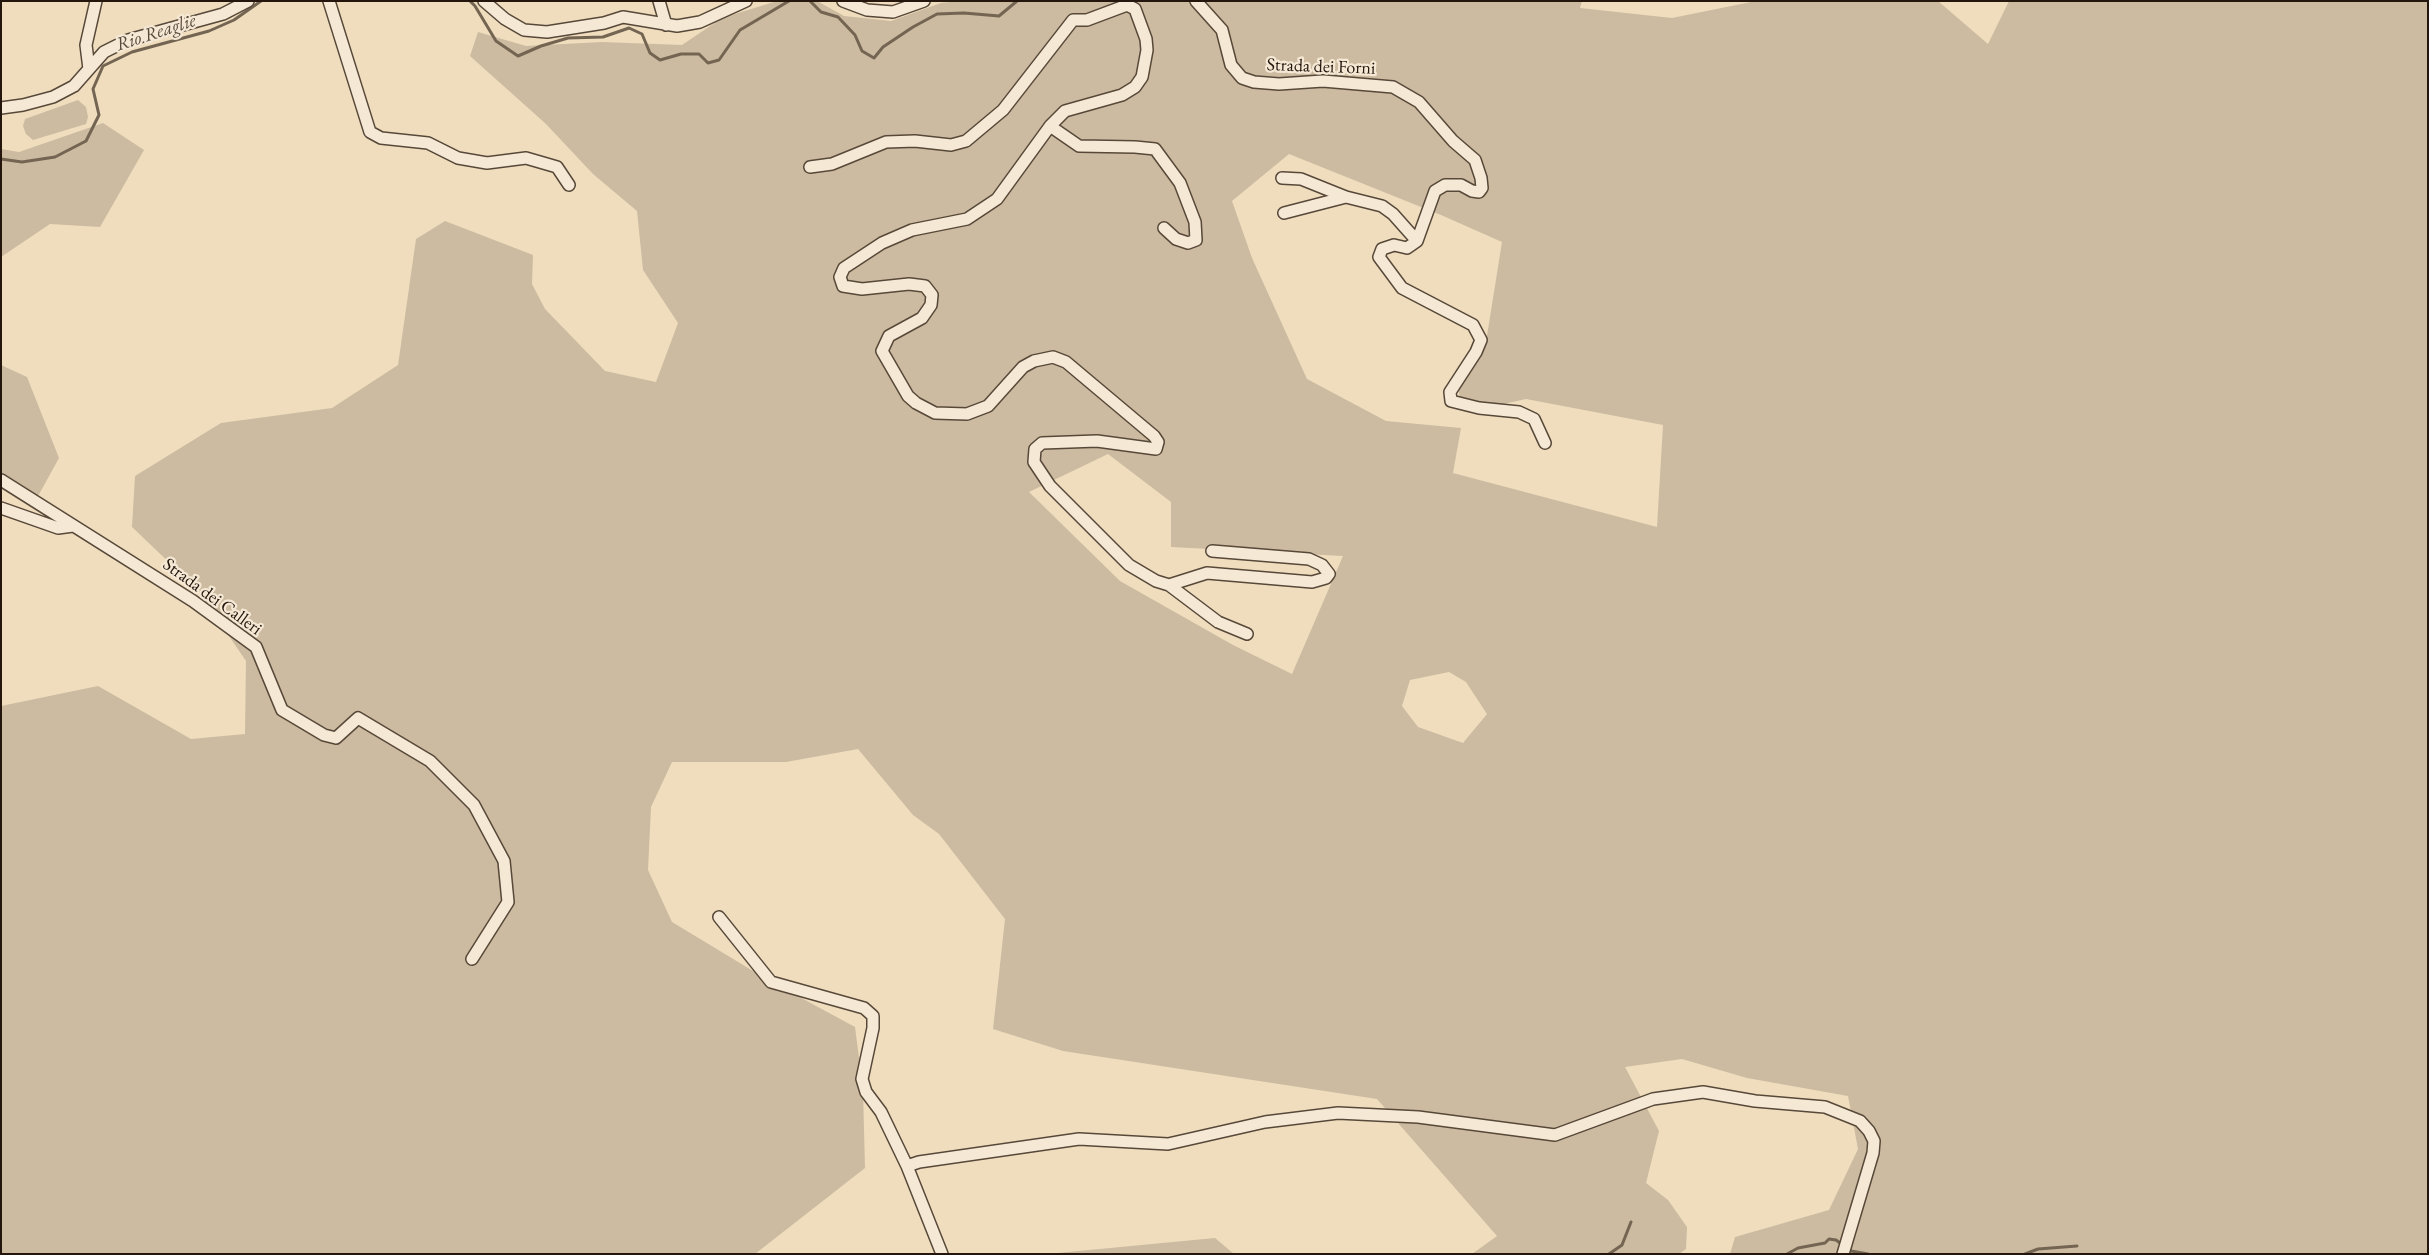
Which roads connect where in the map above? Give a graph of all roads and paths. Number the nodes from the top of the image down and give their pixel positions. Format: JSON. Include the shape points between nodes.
{"nodes":[{"id":1,"x":96,"y":1,"type":"edge"},
{"id":2,"x":248,"y":1,"type":"edge"},
{"id":3,"x":329,"y":1,"type":"edge"},
{"id":4,"x":484,"y":1,"type":"edge"},
{"id":5,"x":659,"y":1,"type":"edge"},
{"id":6,"x":746,"y":1,"type":"edge"},
{"id":7,"x":843,"y":1,"type":"edge"},
{"id":8,"x":924,"y":1,"type":"edge"},
{"id":9,"x":1196,"y":1,"type":"edge"},
{"id":10,"x":666,"y":25,"type":"junction"},
{"id":11,"x":89,"y":69,"type":"junction"},
{"id":12,"x":1,"y":108,"type":"edge"},
{"id":13,"x":1050,"y":126,"type":"junction"},
{"id":14,"x":810,"y":167,"type":"dead end"},
{"id":15,"x":1282,"y":178,"type":"dead end"},
{"id":16,"x":569,"y":185,"type":"dead end"},
{"id":17,"x":1346,"y":197,"type":"junction"},
{"id":18,"x":1284,"y":213,"type":"dead end"},
{"id":19,"x":1164,"y":228,"type":"dead end"},
{"id":20,"x":1417,"y":241,"type":"junction"},
{"id":21,"x":1545,"y":443,"type":"dead end"},
{"id":22,"x":1,"y":480,"type":"edge"},
{"id":23,"x":1,"y":508,"type":"edge"},
{"id":24,"x":73,"y":526,"type":"junction"},
{"id":25,"x":1212,"y":551,"type":"dead end"},
{"id":26,"x":1169,"y":585,"type":"junction"},
{"id":27,"x":1247,"y":634,"type":"dead end"},
{"id":28,"x":719,"y":917,"type":"dead end"},
{"id":29,"x":472,"y":959,"type":"dead end"},
{"id":30,"x":907,"y":1166,"type":"junction"},
{"id":31,"x":942,"y":1254,"type":"edge"},
{"id":32,"x":1843,"y":1254,"type":"edge"}],
"edges":[{"from":1,"to":11,"type":"street","via":[[86,45]]},
{"from":2,"to":11,"type":"street","via":[[223,14],[128,40],[104,52]]},
{"from":3,"to":16,"type":"street","via":[[370,132],[380,138],[428,143],[458,158],[487,163],[526,158],[557,167]]},
{"from":4,"to":10,"type":"street","via":[[524,30],[562,30],[623,18],[653,20]]},
{"from":5,"to":10,"type":"street"},
{"from":6,"to":10,"type":"street","via":[[700,22]]},
{"from":7,"to":8,"type":"street","via":[[867,10],[893,12]]},
{"from":9,"to":20,"type":"street","name":"Strada dei Forni","via":[[1222,30],[1231,65],[1242,78],[1279,84],[1323,81],[1393,87],[1419,102],[1453,141],[1475,160],[1482,188],[1479,192],[1461,185],[1445,185],[1435,191]]},
{"from":11,"to":12,"type":"street","via":[[74,86],[53,97]]},
{"from":13,"to":14,"type":"street","via":[[1065,111],[1122,95],[1135,87],[1142,77],[1147,50],[1134,9],[1127,5],[1087,20],[1073,20],[1003,110],[966,141],[951,145],[886,142],[832,164]]},
{"from":13,"to":19,"type":"street","via":[[1080,146],[1155,149],[1180,183],[1195,222],[1196,240],[1188,244]]},
{"from":13,"to":26,"type":"street","via":[[997,199],[967,219],[912,230],[882,243],[844,268],[840,277],[843,286],[852,288],[909,284],[924,286],[932,295],[931,305],[922,318],[889,336],[882,352],[897,380],[916,403],[935,413],[967,414],[988,406],[1023,367],[1053,357],[1066,362],[1154,436],[1158,442],[1156,449],[1098,441],[1042,443],[1035,449],[1034,462],[1050,486],[1129,565]]},
{"from":15,"to":17,"type":"street","via":[[1301,179]]},
{"from":17,"to":18,"type":"street"},
{"from":17,"to":20,"type":"street","via":[[1382,206]]},
{"from":20,"to":21,"type":"street","via":[[1406,248],[1394,245],[1382,249],[1379,257],[1402,288],[1473,325],[1481,340],[1450,392],[1451,401],[1518,412],[1534,419]]},
{"from":22,"to":24,"type":"street","name":"Strada dei Calleri"},
{"from":23,"to":24,"type":"street","via":[[58,528]]},
{"from":24,"to":29,"type":"street","name":"Strada dei Calleri","via":[[193,601],[256,647],[282,710],[324,735],[336,738],[358,718],[430,761],[474,805],[504,861],[508,902]]},
{"from":25,"to":26,"type":"street","via":[[1309,559],[1322,565],[1329,574],[1312,582],[1207,573]]},
{"from":26,"to":27,"type":"street","via":[[1218,622]]},
{"from":28,"to":30,"type":"street","via":[[771,982],[864,1008],[873,1016],[862,1080]]},
{"from":30,"to":31,"type":"street"},
{"from":30,"to":32,"type":"street","via":[[1079,1139],[1168,1144],[1266,1122],[1338,1114],[1418,1116],[1554,1135],[1653,1099],[1703,1092],[1755,1101],[1825,1107],[1860,1121],[1869,1131],[1874,1141],[1873,1153]]}]}
